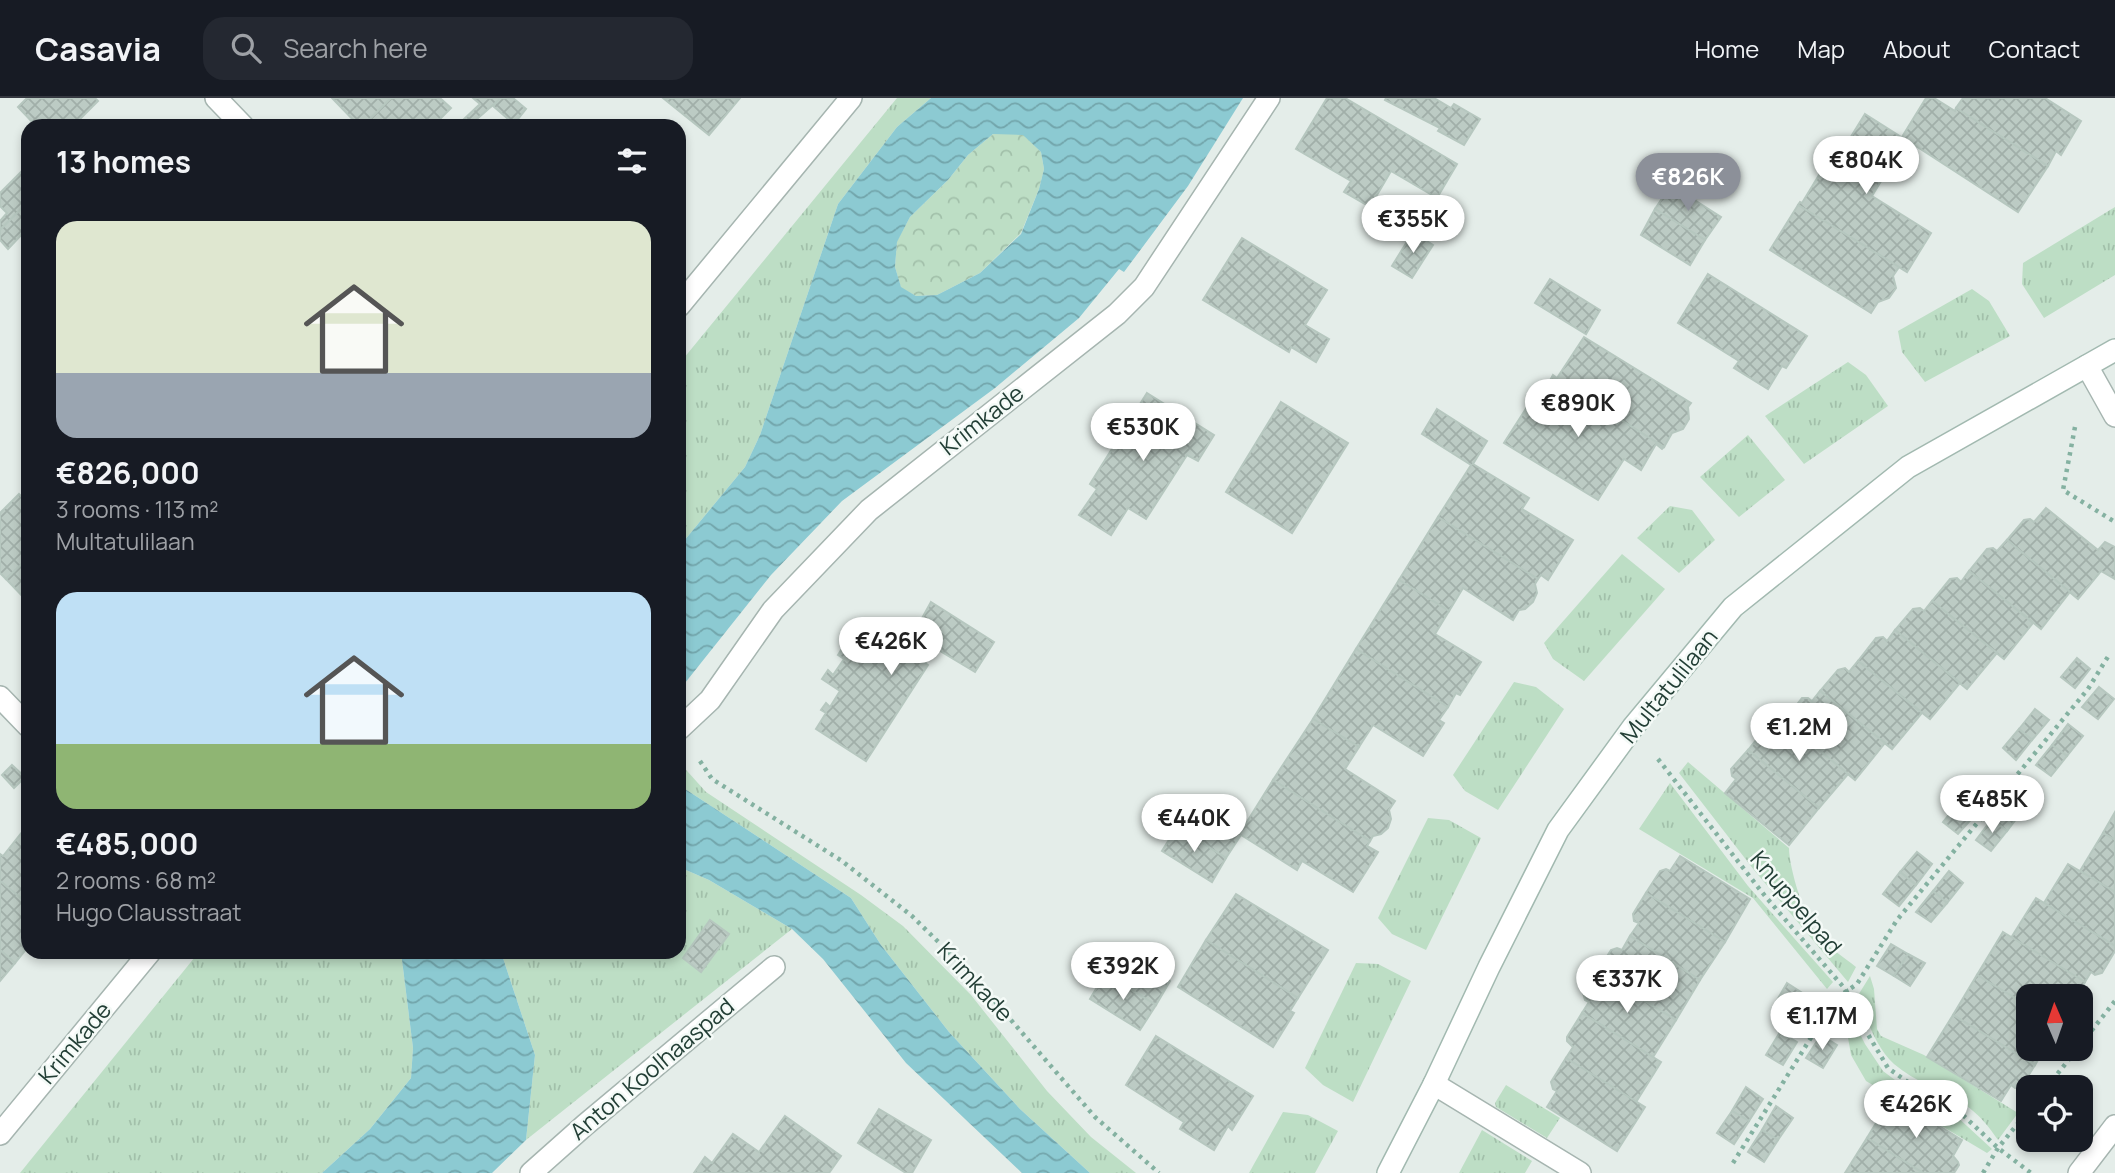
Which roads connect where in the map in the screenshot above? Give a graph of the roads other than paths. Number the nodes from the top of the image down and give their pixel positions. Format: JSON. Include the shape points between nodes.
{"nodes":[{"id":1,"x":216,"y":98,"type":"edge"},
{"id":2,"x":850,"y":98,"type":"edge"},
{"id":3,"x":1269,"y":98,"type":"edge"},
{"id":4,"x":236,"y":119,"type":"edge"},
{"id":5,"x":686,"y":297,"type":"edge"},
{"id":6,"x":2115,"y":349,"type":"edge"},
{"id":7,"x":2087,"y":366,"type":"junction"},
{"id":8,"x":2115,"y":416,"type":"edge"},
{"id":9,"x":0,"y":697,"type":"edge"},
{"id":10,"x":21,"y":719,"type":"edge"},
{"id":11,"x":686,"y":722,"type":"edge"},
{"id":12,"x":144,"y":959,"type":"edge"},
{"id":13,"x":774,"y":967,"type":"dead end"},
{"id":14,"x":1434,"y":1084,"type":"junction"},
{"id":15,"x":2115,"y":1126,"type":"edge"},
{"id":16,"x":0,"y":1134,"type":"edge"},
{"id":17,"x":531,"y":1173,"type":"edge"},
{"id":18,"x":1388,"y":1173,"type":"edge"},
{"id":19,"x":1580,"y":1173,"type":"edge"},
{"id":20,"x":2080,"y":1173,"type":"edge"}],
"edges":[{"from":1,"to":4,"type":"street"},
{"from":2,"to":5,"type":"street"},
{"from":3,"to":11,"type":"street","name":"Krimkade","via":[[1144,287],[1117,314],[869,510],[773,610],[710,700]]},
{"from":6,"to":7,"type":"street","name":"Multatulilaan"},
{"from":7,"to":8,"type":"street"},
{"from":7,"to":14,"type":"street","name":"Multatulilaan","via":[[1909,467],[1733,607],[1633,727],[1558,830]]},
{"from":9,"to":10,"type":"street"},
{"from":12,"to":16,"type":"street","name":"Krimkade"},
{"from":13,"to":17,"type":"street","name":"Anton Koolhaaspad"},
{"from":14,"to":18,"type":"street","name":"Multatulilaan"},
{"from":14,"to":19,"type":"street"},
{"from":15,"to":20,"type":"street"}]}
